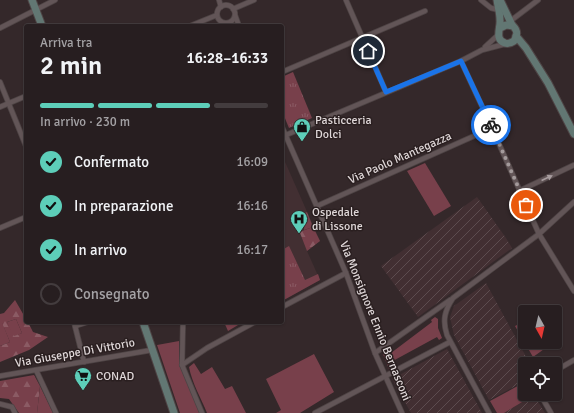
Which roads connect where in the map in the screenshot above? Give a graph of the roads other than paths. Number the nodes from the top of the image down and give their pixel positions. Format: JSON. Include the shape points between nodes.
{"nodes":[{"id":1,"x":32,"y":0,"type":"edge"},
{"id":2,"x":55,"y":0,"type":"edge"},
{"id":3,"x":219,"y":0,"type":"edge"},
{"id":4,"x":254,"y":0,"type":"edge"},
{"id":5,"x":346,"y":0,"type":"edge"},
{"id":6,"x":481,"y":0,"type":"edge"},
{"id":7,"x":497,"y":0,"type":"edge"},
{"id":8,"x":500,"y":0,"type":"edge"},
{"id":9,"x":538,"y":0,"type":"edge"},
{"id":10,"x":222,"y":7,"type":"junction"},
{"id":11,"x":36,"y":9,"type":"junction"},
{"id":12,"x":233,"y":9,"type":"junction"},
{"id":13,"x":499,"y":10,"type":"junction"},
{"id":14,"x":425,"y":11,"type":"dead end"},
{"id":15,"x":217,"y":15,"type":"junction"},
{"id":16,"x":235,"y":16,"type":"junction"},
{"id":17,"x":228,"y":23,"type":"joint"},
{"id":18,"x":41,"y":24,"type":"edge"},
{"id":19,"x":195,"y":24,"type":"edge"},
{"id":20,"x":238,"y":24,"type":"edge"},
{"id":21,"x":505,"y":27,"type":"junction"},
{"id":22,"x":0,"y":28,"type":"edge"},
{"id":23,"x":516,"y":36,"type":"junction"},
{"id":24,"x":362,"y":37,"type":"junction"},
{"id":25,"x":509,"y":43,"type":"junction"},
{"id":26,"x":482,"y":50,"type":"junction"},
{"id":27,"x":531,"y":56,"type":"junction"},
{"id":28,"x":461,"y":61,"type":"junction"},
{"id":29,"x":284,"y":71,"type":"edge"},
{"id":30,"x":0,"y":82,"type":"edge"},
{"id":31,"x":386,"y":92,"type":"junction"},
{"id":32,"x":24,"y":97,"type":"edge"},
{"id":33,"x":9,"y":103,"type":"junction"},
{"id":34,"x":0,"y":107,"type":"edge"},
{"id":35,"x":492,"y":128,"type":"junction"},
{"id":36,"x":284,"y":130,"type":"edge"},
{"id":37,"x":574,"y":134,"type":"edge"},
{"id":38,"x":286,"y":135,"type":"junction"},
{"id":39,"x":24,"y":141,"type":"edge"},
{"id":40,"x":574,"y":165,"type":"edge"},
{"id":41,"x":519,"y":191,"type":"junction"},
{"id":42,"x":574,"y":202,"type":"edge"},
{"id":43,"x":317,"y":206,"type":"junction"},
{"id":44,"x":24,"y":218,"type":"edge"},
{"id":45,"x":0,"y":228,"type":"edge"},
{"id":46,"x":539,"y":234,"type":"junction"},
{"id":47,"x":346,"y":273,"type":"junction"},
{"id":48,"x":574,"y":291,"type":"edge"},
{"id":49,"x":453,"y":298,"type":"junction"},
{"id":50,"x":284,"y":306,"type":"edge"},
{"id":51,"x":75,"y":324,"type":"edge"},
{"id":52,"x":144,"y":324,"type":"edge"},
{"id":53,"x":183,"y":324,"type":"edge"},
{"id":54,"x":251,"y":324,"type":"edge"},
{"id":55,"x":450,"y":342,"type":"junction"},
{"id":56,"x":152,"y":350,"type":"junction"},
{"id":57,"x":375,"y":353,"type":"junction"},
{"id":58,"x":574,"y":360,"type":"edge"},
{"id":59,"x":84,"y":362,"type":"junction"},
{"id":60,"x":182,"y":365,"type":"junction"},
{"id":61,"x":562,"y":366,"type":"edge"},
{"id":62,"x":36,"y":370,"type":"junction"},
{"id":63,"x":0,"y":376,"type":"edge"},
{"id":64,"x":385,"y":376,"type":"junction"},
{"id":65,"x":544,"y":401,"type":"edge"},
{"id":66,"x":0,"y":404,"type":"edge"},
{"id":67,"x":15,"y":413,"type":"edge"},
{"id":68,"x":56,"y":413,"type":"edge"},
{"id":69,"x":174,"y":413,"type":"edge"},
{"id":70,"x":202,"y":413,"type":"edge"},
{"id":71,"x":315,"y":413,"type":"edge"},
{"id":72,"x":402,"y":413,"type":"edge"},
{"id":73,"x":489,"y":413,"type":"edge"},
{"id":74,"x":551,"y":413,"type":"edge"}],
"edges":[{"from":1,"to":11,"type":"street"},
{"from":2,"to":11,"type":"street"},
{"from":3,"to":10,"type":"street"},
{"from":4,"to":12,"type":"street"},
{"from":5,"to":24,"type":"street"},
{"from":6,"to":13,"type":"street","via":[[490,8]]},
{"from":7,"to":13,"type":"street"},
{"from":8,"to":21,"type":"street"},
{"from":9,"to":21,"type":"street"},
{"from":10,"to":12,"type":"street","via":[[228,6]]},
{"from":10,"to":15,"type":"street"},
{"from":11,"to":18,"type":"street"},
{"from":11,"to":22,"type":"street"},
{"from":12,"to":16,"type":"street"},
{"from":13,"to":21,"type":"street"},
{"from":14,"to":24,"type":"street"},
{"from":15,"to":17,"type":"street","via":[[222,22]]},
{"from":15,"to":19,"type":"street"},
{"from":16,"to":17,"type":"street"},
{"from":16,"to":20,"type":"street"},
{"from":21,"to":23,"type":"street","via":[[516,31]]},
{"from":21,"to":25,"type":"street","via":[[501,40]]},
{"from":21,"to":26,"type":"street"},
{"from":23,"to":25,"type":"street"},
{"from":23,"to":27,"type":"street"},
{"from":24,"to":29,"type":"street"},
{"from":24,"to":31,"type":"street"},
{"from":25,"to":26,"type":"street"},
{"from":25,"to":27,"type":"street"},
{"from":26,"to":28,"type":"street"},
{"from":27,"to":37,"type":"street"},
{"from":28,"to":31,"type":"street"},
{"from":28,"to":35,"type":"street"},
{"from":30,"to":33,"type":"street"},
{"from":31,"to":38,"type":"street"},
{"from":32,"to":33,"type":"street"},
{"from":33,"to":34,"type":"street"},
{"from":33,"to":39,"type":"street"},
{"from":35,"to":41,"type":"street"},
{"from":35,"to":43,"type":"street","name":"Via Paolo Mantegazza"},
{"from":36,"to":38,"type":"street","name":"Via Monsignore Ennio Bernasconi"},
{"from":38,"to":43,"type":"street","name":"Via Monsignore Ennio Bernasconi"},
{"from":41,"to":40,"type":"street","one_way":true},
{"from":41,"to":46,"type":"street"},
{"from":42,"to":46,"type":"street"},
{"from":43,"to":47,"type":"street","name":"Via Monsignore Ennio Bernasconi"},
{"from":44,"to":45,"type":"street"},
{"from":46,"to":48,"type":"street"},
{"from":46,"to":49,"type":"street"},
{"from":47,"to":50,"type":"street"},
{"from":47,"to":57,"type":"street","name":"Via Monsignore Ennio Bernasconi"},
{"from":49,"to":55,"type":"street","via":[[446,310],[444,322]]},
{"from":49,"to":57,"type":"street"},
{"from":51,"to":59,"type":"street"},
{"from":52,"to":56,"type":"street"},
{"from":53,"to":60,"type":"street"},
{"from":54,"to":60,"type":"street"},
{"from":55,"to":64,"type":"street"},
{"from":55,"to":73,"type":"street"},
{"from":56,"to":59,"type":"street","name":"Via Giuseppe Di Vittorio"},
{"from":56,"to":69,"type":"street"},
{"from":57,"to":64,"type":"street","name":"Via Monsignore Ennio Bernasconi"},
{"from":58,"to":61,"type":"street"},
{"from":59,"to":62,"type":"street","name":"Via Giuseppe Di Vittorio"},
{"from":60,"to":70,"type":"street"},
{"from":62,"to":63,"type":"street","name":"Via Giuseppe Di Vittorio"},
{"from":62,"to":68,"type":"street"},
{"from":64,"to":71,"type":"street"},
{"from":64,"to":72,"type":"street","name":"Via Monsignore Ennio Bernasconi"},
{"from":65,"to":74,"type":"street"},
{"from":66,"to":67,"type":"street","via":[[12,407]]}]}
